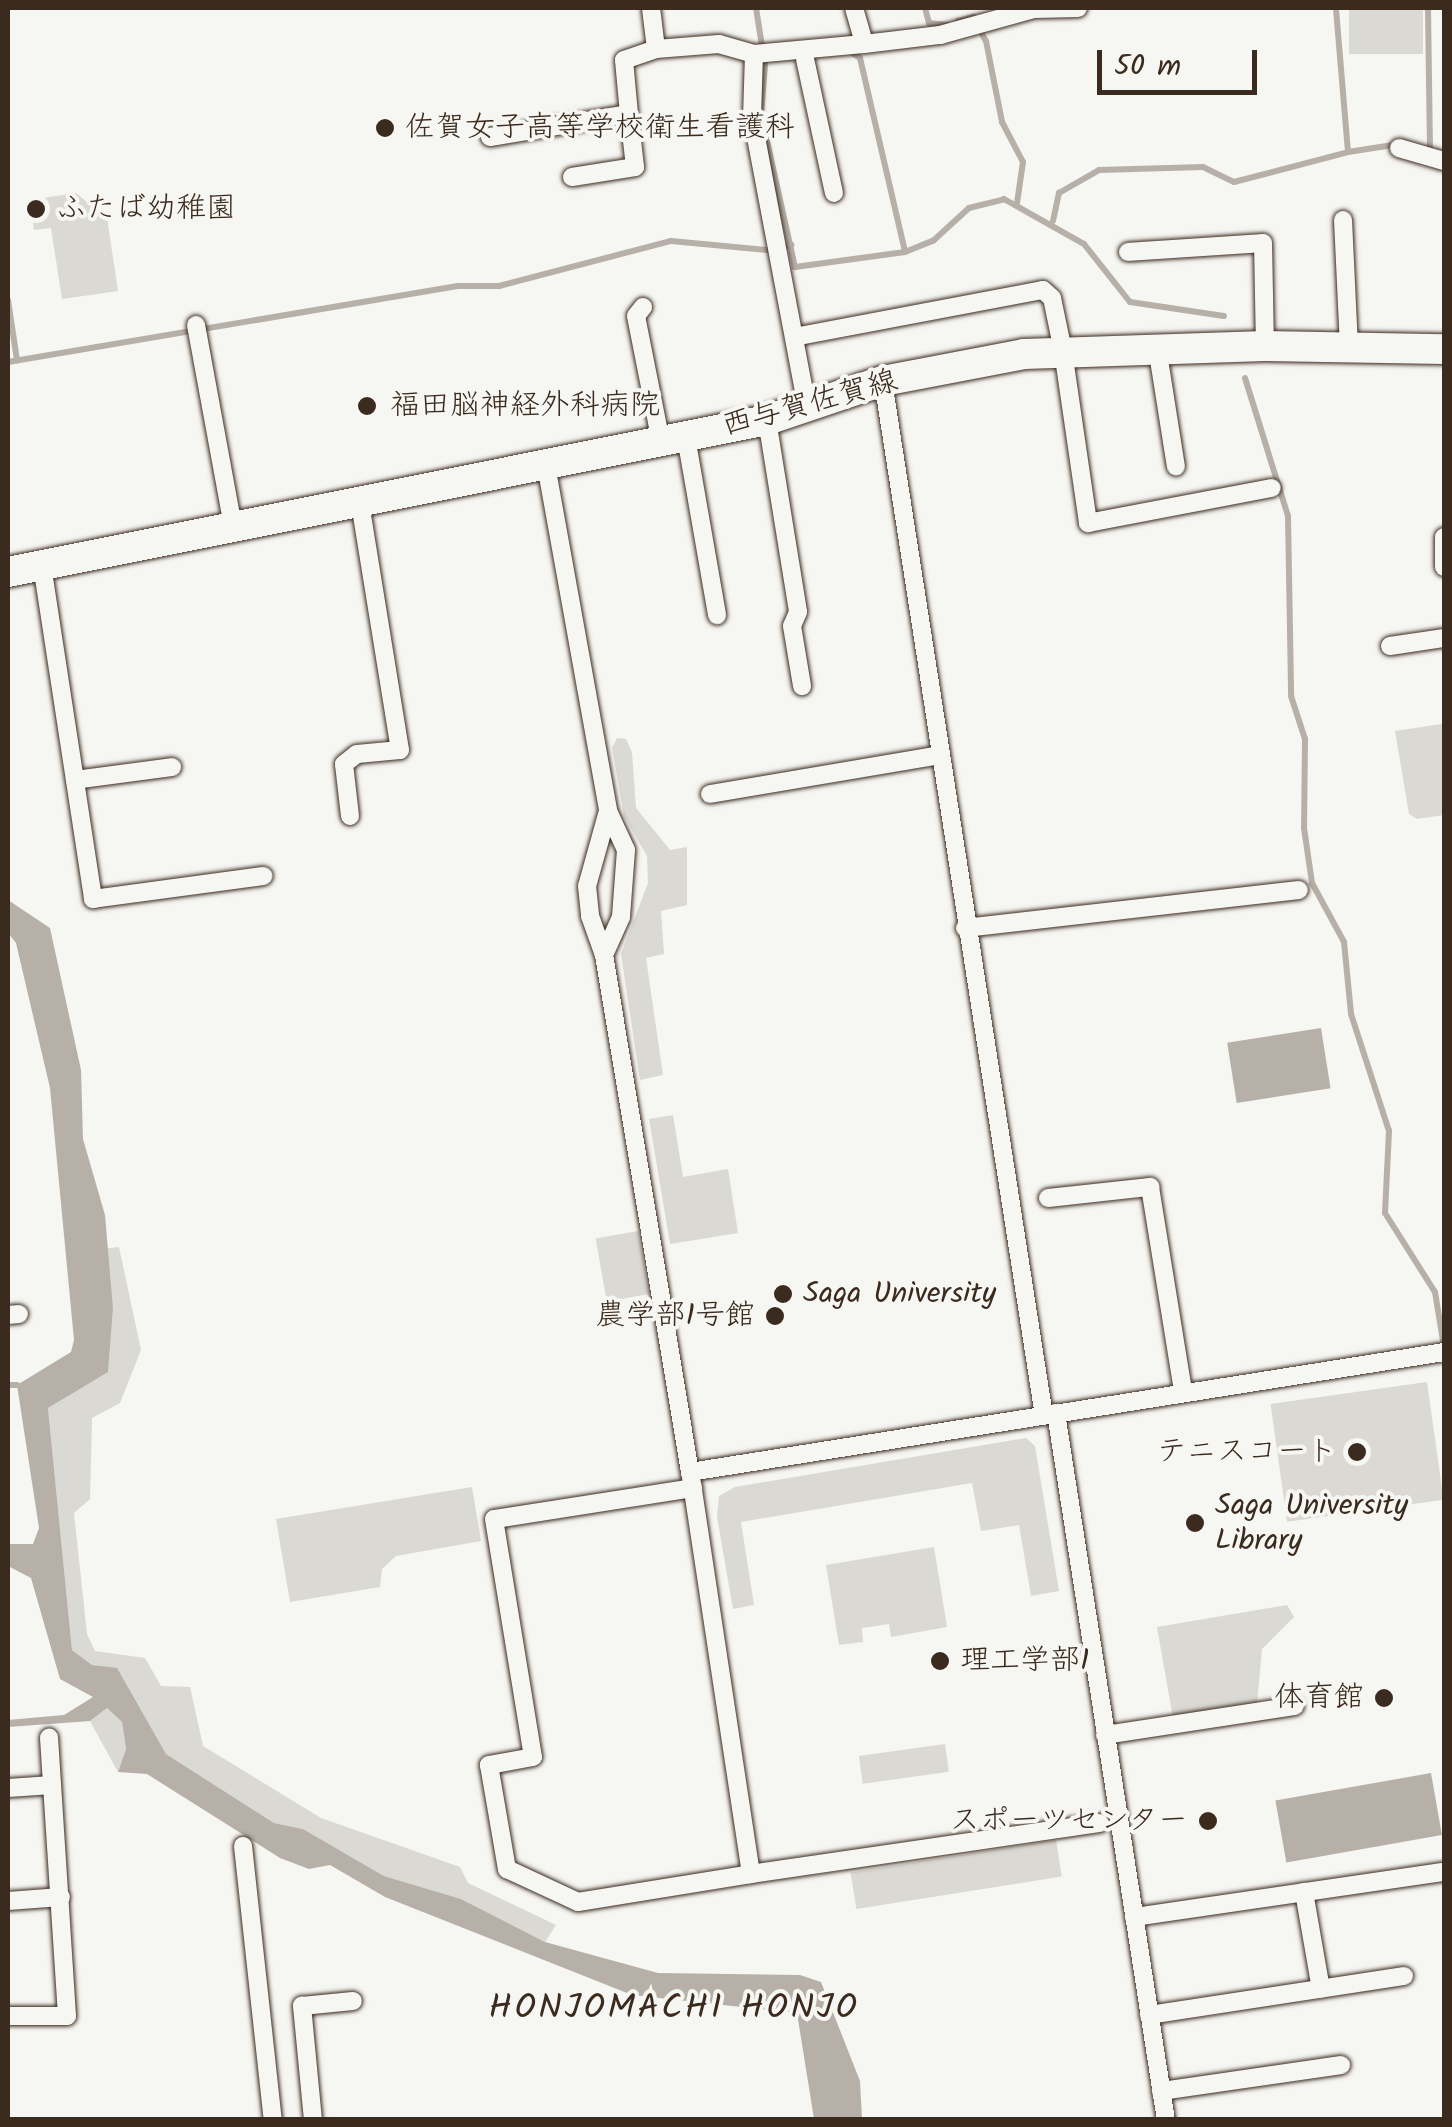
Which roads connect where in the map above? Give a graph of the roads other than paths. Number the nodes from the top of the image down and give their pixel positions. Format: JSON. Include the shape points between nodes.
{"nodes":[{"id":1,"x":651,"y":8,"type":"edge"},
{"id":2,"x":854,"y":8,"type":"edge"},
{"id":3,"x":1034,"y":8,"type":"edge"},
{"id":4,"x":1078,"y":8,"type":"edge"},
{"id":5,"x":864,"y":44,"type":"junction"},
{"id":6,"x":656,"y":50,"type":"junction"},
{"id":7,"x":762,"y":52,"type":"junction"},
{"id":8,"x":805,"y":59,"type":"dead end"},
{"id":9,"x":630,"y":114,"type":"junction"},
{"id":10,"x":490,"y":137,"type":"dead end"},
{"id":11,"x":1399,"y":148,"type":"dead end"},
{"id":12,"x":1444,"y":161,"type":"edge"},
{"id":13,"x":572,"y":177,"type":"dead end"},
{"id":14,"x":834,"y":194,"type":"dead end"},
{"id":15,"x":1343,"y":220,"type":"dead end"},
{"id":16,"x":1128,"y":252,"type":"dead end"},
{"id":17,"x":643,"y":307,"type":"dead end"},
{"id":18,"x":197,"y":330,"type":"dead end"},
{"id":19,"x":794,"y":337,"type":"junction"},
{"id":20,"x":1265,"y":346,"type":"junction"},
{"id":21,"x":1157,"y":347,"type":"junction"},
{"id":22,"x":1349,"y":348,"type":"junction"},
{"id":23,"x":1444,"y":349,"type":"edge"},
{"id":24,"x":1063,"y":350,"type":"junction"},
{"id":25,"x":883,"y":381,"type":"junction"},
{"id":26,"x":808,"y":411,"type":"junction"},
{"id":27,"x":767,"y":420,"type":"junction"},
{"id":28,"x":674,"y":439,"type":"junction"},
{"id":29,"x":546,"y":464,"type":"junction"},
{"id":30,"x":1176,"y":467,"type":"dead end"},
{"id":31,"x":1272,"y":488,"type":"dead end"},
{"id":32,"x":360,"y":502,"type":"junction"},
{"id":33,"x":233,"y":527,"type":"junction"},
{"id":34,"x":1444,"y":537,"type":"edge"},
{"id":35,"x":42,"y":565,"type":"junction"},
{"id":36,"x":1444,"y":567,"type":"edge"},
{"id":37,"x":8,"y":572,"type":"edge"},
{"id":38,"x":717,"y":615,"type":"dead end"},
{"id":39,"x":1444,"y":638,"type":"edge"},
{"id":40,"x":1390,"y":646,"type":"dead end"},
{"id":41,"x":802,"y":686,"type":"dead end"},
{"id":42,"x":940,"y":756,"type":"junction"},
{"id":43,"x":172,"y":767,"type":"dead end"},
{"id":44,"x":75,"y":780,"type":"junction"},
{"id":45,"x":710,"y":794,"type":"dead end"},
{"id":46,"x":608,"y":811,"type":"junction"},
{"id":47,"x":350,"y":816,"type":"dead end"},
{"id":48,"x":263,"y":876,"type":"dead end"},
{"id":49,"x":1298,"y":890,"type":"dead end"},
{"id":50,"x":965,"y":928,"type":"junction"},
{"id":51,"x":604,"y":955,"type":"junction"},
{"id":52,"x":1048,"y":1198,"type":"dead end"},
{"id":53,"x":1444,"y":1352,"type":"edge"},
{"id":54,"x":1183,"y":1391,"type":"junction"},
{"id":55,"x":1050,"y":1415,"type":"junction"},
{"id":56,"x":692,"y":1480,"type":"junction"},
{"id":57,"x":1295,"y":1706,"type":"dead end"},
{"id":58,"x":1105,"y":1735,"type":"junction"},
{"id":59,"x":49,"y":1738,"type":"dead end"},
{"id":60,"x":52,"y":1785,"type":"junction"},
{"id":61,"x":8,"y":1788,"type":"edge"},
{"id":62,"x":1100,"y":1824,"type":"dead end"},
{"id":63,"x":244,"y":1846,"type":"dead end"},
{"id":64,"x":1444,"y":1872,"type":"edge"},
{"id":65,"x":751,"y":1874,"type":"junction"},
{"id":66,"x":1304,"y":1892,"type":"junction"},
{"id":67,"x":61,"y":1897,"type":"junction"},
{"id":68,"x":8,"y":1900,"type":"edge"},
{"id":69,"x":1134,"y":1917,"type":"junction"},
{"id":70,"x":1404,"y":1976,"type":"dead end"},
{"id":71,"x":1321,"y":1989,"type":"junction"},
{"id":72,"x":353,"y":2001,"type":"dead end"},
{"id":73,"x":1149,"y":2015,"type":"junction"},
{"id":74,"x":8,"y":2016,"type":"edge"},
{"id":75,"x":1341,"y":2065,"type":"dead end"},
{"id":76,"x":1161,"y":2091,"type":"junction"},
{"id":77,"x":273,"y":2120,"type":"edge"},
{"id":78,"x":313,"y":2120,"type":"edge"},
{"id":79,"x":1166,"y":2120,"type":"edge"}],
"edges":[{"from":1,"to":6,"type":"street"},
{"from":2,"to":5,"type":"street"},
{"from":3,"to":4,"type":"street"},
{"from":3,"to":5,"type":"street","via":[[978,26]]},
{"from":5,"to":7,"type":"street"},
{"from":6,"to":7,"type":"street","via":[[719,44]]},
{"from":6,"to":9,"type":"street","via":[[624,60]]},
{"from":7,"to":19,"type":"street","via":[[752,116]]},
{"from":8,"to":14,"type":"street"},
{"from":9,"to":10,"type":"street"},
{"from":9,"to":13,"type":"street","via":[[635,167]]},
{"from":11,"to":12,"type":"street"},
{"from":15,"to":22,"type":"street"},
{"from":16,"to":20,"type":"street","via":[[1264,243]]},
{"from":17,"to":28,"type":"street","via":[[636,316]]},
{"from":18,"to":33,"type":"street"},
{"from":19,"to":24,"type":"street","via":[[1043,290],[1052,298]]},
{"from":19,"to":26,"type":"street"},
{"from":20,"to":21,"type":"main road","name":"西与賀佐賀線"},
{"from":20,"to":22,"type":"main road","name":"西与賀佐賀線"},
{"from":21,"to":24,"type":"main road","name":"西与賀佐賀線"},
{"from":21,"to":30,"type":"street"},
{"from":22,"to":23,"type":"main road","name":"西与賀佐賀線"},
{"from":24,"to":25,"type":"main road","name":"西与賀佐賀線"},
{"from":24,"to":31,"type":"street","via":[[1088,522]]},
{"from":25,"to":26,"type":"main road","name":"西与賀佐賀線"},
{"from":25,"to":42,"type":"street"},
{"from":26,"to":27,"type":"main road","name":"西与賀佐賀線"},
{"from":27,"to":28,"type":"main road","name":"西与賀佐賀線"},
{"from":27,"to":41,"type":"street","via":[[798,612],[792,626]]},
{"from":28,"to":29,"type":"main road","name":"西与賀佐賀線"},
{"from":28,"to":38,"type":"street"},
{"from":29,"to":32,"type":"main road","name":"西与賀佐賀線"},
{"from":29,"to":46,"type":"street"},
{"from":32,"to":33,"type":"main road","name":"西与賀佐賀線"},
{"from":32,"to":47,"type":"street","via":[[400,750],[357,754],[344,764]]},
{"from":33,"to":35,"type":"main road","name":"西与賀佐賀線"},
{"from":34,"to":36,"type":"street"},
{"from":35,"to":37,"type":"main road","name":"西与賀佐賀線"},
{"from":35,"to":44,"type":"street"},
{"from":39,"to":40,"type":"street"},
{"from":42,"to":45,"type":"street"},
{"from":42,"to":50,"type":"street"},
{"from":43,"to":44,"type":"street"},
{"from":44,"to":48,"type":"street","via":[[93,899]]},
{"from":46,"to":51,"type":"street","via":[[587,886]]},
{"from":46,"to":51,"type":"street","via":[[626,850],[629,880]]},
{"from":49,"to":50,"type":"street"},
{"from":50,"to":55,"type":"street"},
{"from":51,"to":56,"type":"street"},
{"from":52,"to":54,"type":"street","via":[[1150,1187]]},
{"from":53,"to":54,"type":"street"},
{"from":54,"to":55,"type":"street"},
{"from":55,"to":56,"type":"street"},
{"from":55,"to":58,"type":"street"},
{"from":56,"to":65,"type":"street"},
{"from":56,"to":65,"type":"street","via":[[494,1519],[533,1757],[489,1765],[507,1869],[578,1902]]},
{"from":57,"to":58,"type":"street"},
{"from":58,"to":69,"type":"street"},
{"from":59,"to":60,"type":"street"},
{"from":60,"to":61,"type":"street"},
{"from":60,"to":67,"type":"street"},
{"from":62,"to":65,"type":"street"},
{"from":63,"to":77,"type":"street"},
{"from":64,"to":66,"type":"street"},
{"from":66,"to":69,"type":"street"},
{"from":66,"to":71,"type":"street"},
{"from":67,"to":68,"type":"street"},
{"from":67,"to":74,"type":"street","via":[[68,2016]]},
{"from":69,"to":73,"type":"street"},
{"from":70,"to":71,"type":"street"},
{"from":71,"to":73,"type":"street"},
{"from":72,"to":78,"type":"street","via":[[302,2006]]},
{"from":73,"to":76,"type":"street"},
{"from":75,"to":76,"type":"street"},
{"from":76,"to":79,"type":"street"}]}
